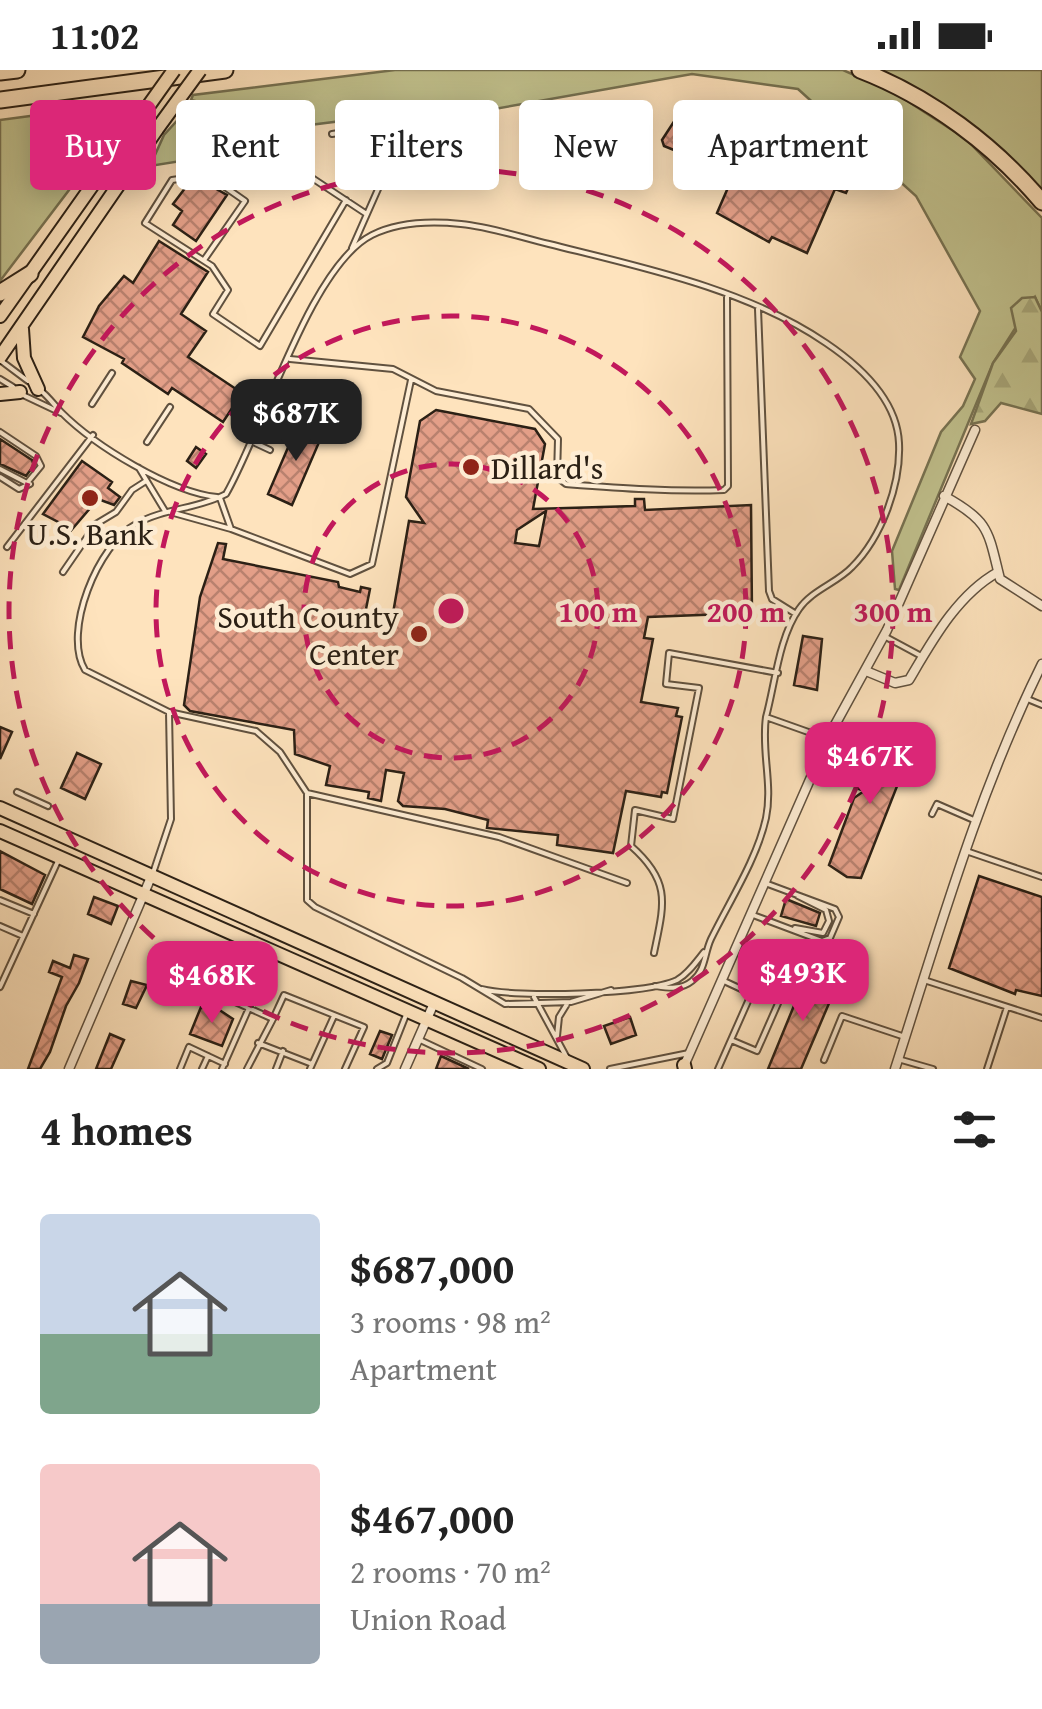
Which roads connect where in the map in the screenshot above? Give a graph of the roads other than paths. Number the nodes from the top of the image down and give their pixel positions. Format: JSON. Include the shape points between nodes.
{"nodes":[{"id":1,"x":17,"y":70,"type":"edge"},
{"id":2,"x":174,"y":70,"type":"edge"},
{"id":3,"x":200,"y":70,"type":"edge"},
{"id":4,"x":225,"y":70,"type":"edge"},
{"id":5,"x":860,"y":70,"type":"edge"},
{"id":6,"x":0,"y":72,"type":"edge"},
{"id":7,"x":4,"y":100,"type":"edge"},
{"id":8,"x":332,"y":134,"type":"dead end"},
{"id":9,"x":176,"y":179,"type":"edge"},
{"id":10,"x":315,"y":180,"type":"edge"},
{"id":11,"x":229,"y":190,"type":"edge"},
{"id":12,"x":346,"y":200,"type":"junction"},
{"id":13,"x":1042,"y":202,"type":"edge"},
{"id":14,"x":365,"y":214,"type":"junction"},
{"id":15,"x":352,"y":248,"type":"junction"},
{"id":16,"x":203,"y":261,"type":"junction"},
{"id":17,"x":30,"y":274,"type":"junction"},
{"id":18,"x":0,"y":293,"type":"edge"},
{"id":19,"x":728,"y":296,"type":"junction"},
{"id":20,"x":758,"y":309,"type":"junction"},
{"id":21,"x":0,"y":316,"type":"edge"},
{"id":22,"x":22,"y":327,"type":"junction"},
{"id":23,"x":0,"y":359,"type":"edge"},
{"id":24,"x":290,"y":359,"type":"junction"},
{"id":25,"x":112,"y":374,"type":"dead end"},
{"id":26,"x":0,"y":379,"type":"edge"},
{"id":27,"x":411,"y":380,"type":"junction"},
{"id":28,"x":38,"y":388,"type":"junction"},
{"id":29,"x":20,"y":392,"type":"junction"},
{"id":30,"x":0,"y":394,"type":"edge"},
{"id":31,"x":92,"y":404,"type":"dead end"},
{"id":32,"x":170,"y":407,"type":"dead end"},
{"id":33,"x":62,"y":413,"type":"junction"},
{"id":34,"x":975,"y":430,"type":"dead end"},
{"id":35,"x":0,"y":432,"type":"edge"},
{"id":36,"x":93,"y":435,"type":"junction"},
{"id":37,"x":251,"y":441,"type":"junction"},
{"id":38,"x":147,"y":442,"type":"dead end"},
{"id":39,"x":270,"y":450,"type":"dead end"},
{"id":40,"x":138,"y":466,"type":"junction"},
{"id":41,"x":0,"y":469,"type":"edge"},
{"id":42,"x":0,"y":477,"type":"edge"},
{"id":43,"x":33,"y":480,"type":"junction"},
{"id":44,"x":146,"y":481,"type":"junction"},
{"id":45,"x":944,"y":496,"type":"junction"},
{"id":46,"x":220,"y":498,"type":"junction"},
{"id":47,"x":166,"y":511,"type":"junction"},
{"id":48,"x":231,"y":529,"type":"junction"},
{"id":49,"x":7,"y":546,"type":"dead end"},
{"id":50,"x":63,"y":572,"type":"dead end"},
{"id":51,"x":998,"y":572,"type":"junction"},
{"id":52,"x":1042,"y":606,"type":"edge"},
{"id":53,"x":796,"y":614,"type":"junction"},
{"id":54,"x":884,"y":636,"type":"junction"},
{"id":55,"x":923,"y":656,"type":"junction"},
{"id":56,"x":1042,"y":664,"type":"edge"},
{"id":57,"x":866,"y":670,"type":"junction"},
{"id":58,"x":778,"y":673,"type":"junction"},
{"id":59,"x":1025,"y":698,"type":"junction"},
{"id":60,"x":1042,"y":704,"type":"edge"},
{"id":61,"x":170,"y":712,"type":"junction"},
{"id":62,"x":766,"y":717,"type":"junction"},
{"id":63,"x":828,"y":739,"type":"junction"},
{"id":64,"x":17,"y":792,"type":"dead end"},
{"id":65,"x":307,"y":793,"type":"junction"},
{"id":66,"x":48,"y":806,"type":"dead end"},
{"id":67,"x":0,"y":808,"type":"edge"},
{"id":68,"x":932,"y":814,"type":"dead end"},
{"id":69,"x":976,"y":821,"type":"junction"},
{"id":70,"x":0,"y":831,"type":"edge"},
{"id":71,"x":966,"y":851,"type":"junction"},
{"id":72,"x":60,"y":857,"type":"junction"},
{"id":73,"x":151,"y":877,"type":"junction"},
{"id":74,"x":1042,"y":877,"type":"edge"},
{"id":75,"x":628,"y":883,"type":"dead end"},
{"id":76,"x":765,"y":883,"type":"junction"},
{"id":77,"x":144,"y":894,"type":"junction"},
{"id":78,"x":796,"y":894,"type":"junction"},
{"id":79,"x":0,"y":900,"type":"edge"},
{"id":80,"x":34,"y":914,"type":"junction"},
{"id":81,"x":752,"y":914,"type":"junction"},
{"id":82,"x":0,"y":926,"type":"edge"},
{"id":83,"x":785,"y":927,"type":"junction"},
{"id":84,"x":23,"y":936,"type":"junction"},
{"id":85,"x":708,"y":949,"type":"junction"},
{"id":86,"x":274,"y":952,"type":"junction"},
{"id":87,"x":654,"y":953,"type":"dead end"},
{"id":88,"x":3,"y":972,"type":"edge"},
{"id":89,"x":722,"y":980,"type":"junction"},
{"id":90,"x":924,"y":980,"type":"junction"},
{"id":91,"x":655,"y":986,"type":"junction"},
{"id":92,"x":0,"y":987,"type":"edge"},
{"id":93,"x":479,"y":988,"type":"junction"},
{"id":94,"x":611,"y":990,"type":"junction"},
{"id":95,"x":752,"y":994,"type":"junction"},
{"id":96,"x":532,"y":995,"type":"junction"},
{"id":97,"x":229,"y":998,"type":"junction"},
{"id":98,"x":572,"y":1002,"type":"junction"},
{"id":99,"x":434,"y":1003,"type":"junction"},
{"id":100,"x":541,"y":1004,"type":"junction"},
{"id":101,"x":1008,"y":1007,"type":"junction"},
{"id":102,"x":249,"y":1008,"type":"junction"},
{"id":103,"x":408,"y":1010,"type":"junction"},
{"id":104,"x":334,"y":1016,"type":"junction"},
{"id":105,"x":1042,"y":1018,"type":"edge"},
{"id":106,"x":273,"y":1019,"type":"junction"},
{"id":107,"x":427,"y":1019,"type":"junction"},
{"id":108,"x":557,"y":1036,"type":"junction"},
{"id":109,"x":905,"y":1037,"type":"junction"},
{"id":110,"x":418,"y":1039,"type":"junction"},
{"id":111,"x":731,"y":1040,"type":"junction"},
{"id":112,"x":258,"y":1042,"type":"junction"},
{"id":113,"x":283,"y":1051,"type":"junction"},
{"id":114,"x":208,"y":1056,"type":"junction"},
{"id":115,"x":650,"y":1059,"type":"junction"},
{"id":116,"x":898,"y":1059,"type":"junction"},
{"id":117,"x":824,"y":1060,"type":"dead end"},
{"id":118,"x":509,"y":1063,"type":"edge"},
{"id":119,"x":569,"y":1063,"type":"junction"},
{"id":120,"x":685,"y":1064,"type":"edge"},
{"id":121,"x":224,"y":1066,"type":"edge"},
{"id":122,"x":311,"y":1066,"type":"edge"},
{"id":123,"x":68,"y":1069,"type":"edge"},
{"id":124,"x":180,"y":1069,"type":"edge"},
{"id":125,"x":202,"y":1069,"type":"edge"},
{"id":126,"x":247,"y":1069,"type":"edge"},
{"id":127,"x":276,"y":1069,"type":"edge"},
{"id":128,"x":345,"y":1069,"type":"edge"},
{"id":129,"x":377,"y":1069,"type":"edge"},
{"id":130,"x":405,"y":1069,"type":"edge"},
{"id":131,"x":482,"y":1069,"type":"edge"},
{"id":132,"x":539,"y":1069,"type":"edge"},
{"id":133,"x":583,"y":1069,"type":"edge"},
{"id":134,"x":610,"y":1069,"type":"edge"},
{"id":135,"x":645,"y":1069,"type":"edge"},
{"id":136,"x":718,"y":1069,"type":"edge"},
{"id":137,"x":894,"y":1069,"type":"edge"},
{"id":138,"x":933,"y":1069,"type":"edge"},
{"id":139,"x":987,"y":1069,"type":"edge"}],
"edges":[{"from":1,"to":6,"type":"highway"},
{"from":2,"to":17,"type":"main road","bridge":true},
{"from":3,"to":22,"type":"main road","bridge":true},
{"from":4,"to":7,"type":"highway"},
{"from":5,"to":13,"type":"highway","via":[[963,128]]},
{"from":8,"to":14,"type":"lane","via":[[405,128]]},
{"from":9,"to":16,"type":"lane","via":[[145,223]]},
{"from":10,"to":12,"type":"lane"},
{"from":11,"to":16,"type":"lane","via":[[245,201]]},
{"from":12,"to":14,"type":"lane"},
{"from":12,"to":16,"type":"lane","via":[[260,346],[213,314],[228,290]]},
{"from":14,"to":15,"type":"lane"},
{"from":15,"to":19,"type":"lane","via":[[410,224],[463,224]]},
{"from":15,"to":24,"type":"lane","via":[[325,284]]},
{"from":17,"to":18,"type":"highway"},
{"from":17,"to":21,"type":"main road"},
{"from":19,"to":20,"type":"lane"},
{"from":19,"to":27,"type":"lane","via":[[724,490],[566,484],[557,477],[558,439],[537,414]]},
{"from":20,"to":53,"type":"lane","via":[[769,591]]},
{"from":20,"to":53,"type":"lane","via":[[826,343],[875,386],[894,413],[899,440],[886,511],[868,547]]},
{"from":22,"to":23,"type":"main road"},
{"from":22,"to":28,"type":"main road","via":[[24,358]]},
{"from":23,"to":28,"type":"lane"},
{"from":24,"to":27,"type":"lane","via":[[393,369]]},
{"from":24,"to":37,"type":"lane"},
{"from":25,"to":31,"type":"lane"},
{"from":26,"to":29,"type":"lane"},
{"from":27,"to":48,"type":"lane","via":[[372,564],[350,574]]},
{"from":28,"to":33,"type":"lane"},
{"from":29,"to":30,"type":"main road"},
{"from":29,"to":33,"type":"lane"},
{"from":32,"to":38,"type":"lane"},
{"from":33,"to":36,"type":"lane"},
{"from":34,"to":45,"type":"street"},
{"from":35,"to":43,"type":"lane","via":[[41,461]]},
{"from":36,"to":40,"type":"lane"},
{"from":36,"to":49,"type":"lane"},
{"from":37,"to":39,"type":"lane"},
{"from":37,"to":46,"type":"lane"},
{"from":40,"to":44,"type":"lane"},
{"from":40,"to":46,"type":"lane","via":[[193,494]]},
{"from":41,"to":43,"type":"lane","via":[[22,483]]},
{"from":42,"to":43,"type":"lane","via":[[19,489]]},
{"from":44,"to":47,"type":"lane"},
{"from":44,"to":50,"type":"lane","via":[[96,524]]},
{"from":45,"to":51,"type":"street","via":[[976,514],[988,530]]},
{"from":45,"to":54,"type":"street"},
{"from":46,"to":47,"type":"lane"},
{"from":46,"to":48,"type":"lane"},
{"from":47,"to":48,"type":"lane"},
{"from":47,"to":61,"type":"lane","via":[[127,529],[93,576],[78,651],[85,670]]},
{"from":51,"to":52,"type":"street","via":[[1007,587]]},
{"from":51,"to":55,"type":"street","via":[[969,594]]},
{"from":53,"to":58,"type":"lane"},
{"from":54,"to":55,"type":"lane"},
{"from":54,"to":57,"type":"street"},
{"from":55,"to":57,"type":"street","via":[[903,684]]},
{"from":56,"to":59,"type":"street"},
{"from":57,"to":63,"type":"street"},
{"from":58,"to":62,"type":"lane"},
{"from":58,"to":87,"type":"lane","via":[[670,653],[666,684],[699,688],[673,819],[635,810],[631,846],[661,880]]},
{"from":59,"to":60,"type":"lane"},
{"from":59,"to":69,"type":"street"},
{"from":61,"to":65,"type":"lane","via":[[256,731],[280,752]]},
{"from":61,"to":73,"type":"lane","via":[[171,820]]},
{"from":62,"to":63,"type":"lane"},
{"from":62,"to":85,"type":"lane","via":[[766,820]]},
{"from":63,"to":76,"type":"street"},
{"from":64,"to":66,"type":"lane"},
{"from":65,"to":75,"type":"lane","via":[[499,836]]},
{"from":65,"to":93,"type":"lane","via":[[307,900]]},
{"from":67,"to":73,"type":"main road"},
{"from":68,"to":69,"type":"lane","via":[[937,804]]},
{"from":69,"to":71,"type":"street"},
{"from":70,"to":72,"type":"main road"},
{"from":71,"to":74,"type":"lane"},
{"from":71,"to":90,"type":"street"},
{"from":72,"to":77,"type":"main road"},
{"from":72,"to":80,"type":"lane"},
{"from":73,"to":77,"type":"street"},
{"from":73,"to":99,"type":"main road"},
{"from":76,"to":78,"type":"lane"},
{"from":76,"to":81,"type":"street"},
{"from":77,"to":86,"type":"main road"},
{"from":77,"to":123,"type":"street"},
{"from":78,"to":83,"type":"lane","via":[[826,910],[828,927],[818,933]]},
{"from":78,"to":83,"type":"lane","via":[[836,909],[839,917],[827,940]]},
{"from":79,"to":80,"type":"lane"},
{"from":80,"to":84,"type":"lane"},
{"from":81,"to":83,"type":"lane"},
{"from":81,"to":89,"type":"street"},
{"from":82,"to":84,"type":"lane"},
{"from":84,"to":88,"type":"lane"},
{"from":85,"to":91,"type":"lane","via":[[678,979]]},
{"from":85,"to":91,"type":"lane","via":[[690,984]]},
{"from":86,"to":102,"type":"lane"},
{"from":86,"to":103,"type":"main road"},
{"from":88,"to":92,"type":"lane"},
{"from":89,"to":95,"type":"lane"},
{"from":89,"to":120,"type":"street"},
{"from":90,"to":101,"type":"lane"},
{"from":90,"to":109,"type":"street"},
{"from":91,"to":94,"type":"lane"},
{"from":93,"to":96,"type":"lane"},
{"from":93,"to":100,"type":"lane","via":[[505,1004]]},
{"from":94,"to":96,"type":"lane"},
{"from":94,"to":98,"type":"lane"},
{"from":95,"to":111,"type":"lane"},
{"from":95,"to":111,"type":"lane","via":[[769,960],[790,966],[757,1051]]},
{"from":96,"to":100,"type":"lane"},
{"from":97,"to":97,"type":"lane","via":[[182,978],[194,952],[240,974]]},
{"from":97,"to":102,"type":"lane"},
{"from":98,"to":100,"type":"lane"},
{"from":98,"to":108,"type":"lane","via":[[559,1017]]},
{"from":99,"to":107,"type":"street"},
{"from":99,"to":119,"type":"main road"},
{"from":100,"to":108,"type":"lane"},
{"from":101,"to":105,"type":"lane"},
{"from":101,"to":139,"type":"lane"},
{"from":102,"to":106,"type":"lane"},
{"from":102,"to":121,"type":"lane"},
{"from":103,"to":107,"type":"main road"},
{"from":103,"to":129,"type":"lane","via":[[387,1063]]},
{"from":104,"to":106,"type":"lane","via":[[284,996]]},
{"from":104,"to":122,"type":"lane"},
{"from":104,"to":128,"type":"lane","via":[[364,1027]]},
{"from":106,"to":112,"type":"lane"},
{"from":107,"to":110,"type":"street"},
{"from":107,"to":118,"type":"main road"},
{"from":108,"to":119,"type":"lane"},
{"from":109,"to":116,"type":"street"},
{"from":109,"to":117,"type":"lane","via":[[842,1016]]},
{"from":110,"to":130,"type":"street"},
{"from":110,"to":131,"type":"lane"},
{"from":111,"to":136,"type":"lane"},
{"from":112,"to":113,"type":"lane"},
{"from":112,"to":126,"type":"lane"},
{"from":113,"to":122,"type":"lane"},
{"from":113,"to":127,"type":"lane"},
{"from":114,"to":121,"type":"lane"},
{"from":114,"to":124,"type":"lane","via":[[189,1046]]},
{"from":114,"to":125,"type":"lane"},
{"from":115,"to":120,"type":"lane"},
{"from":115,"to":134,"type":"lane"},
{"from":115,"to":135,"type":"lane"},
{"from":116,"to":137,"type":"street"},
{"from":116,"to":138,"type":"lane"},
{"from":118,"to":132,"type":"main road"},
{"from":119,"to":133,"type":"main road"}]}
